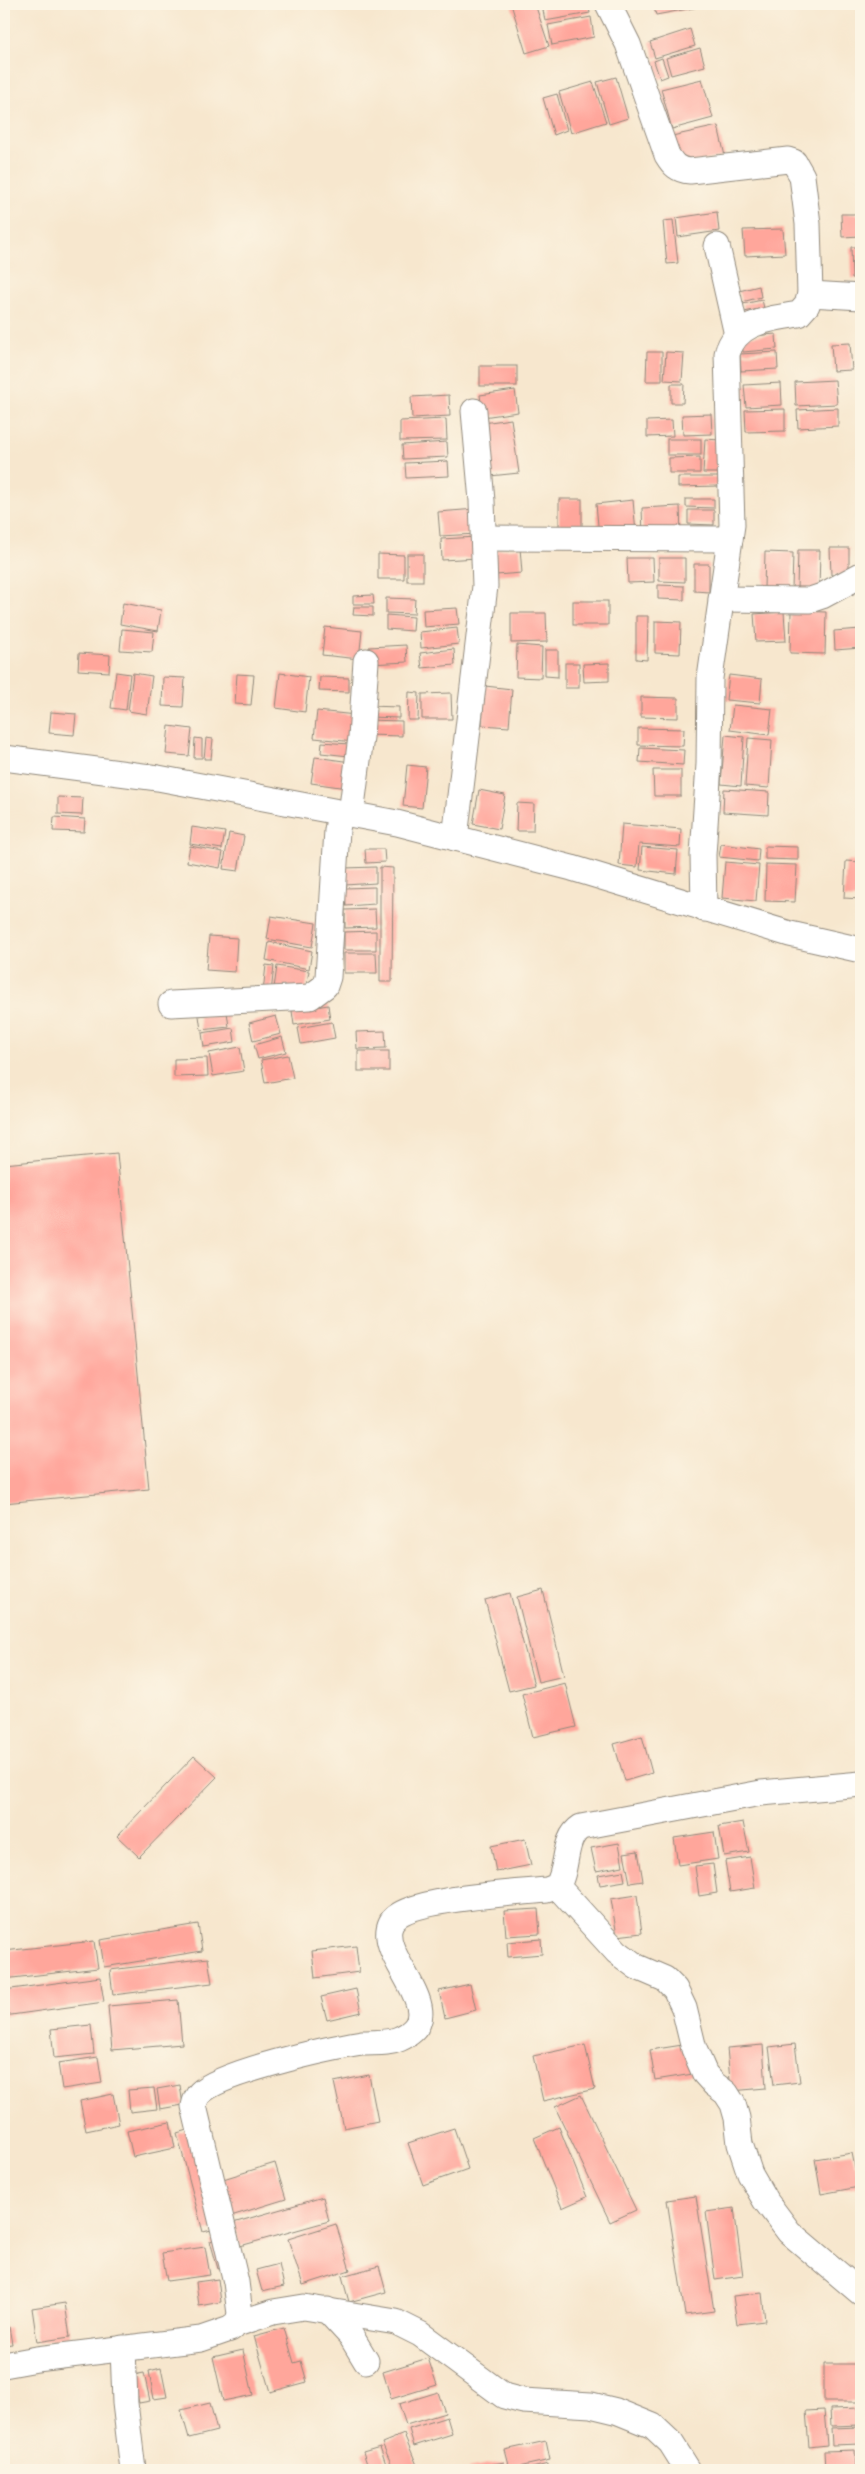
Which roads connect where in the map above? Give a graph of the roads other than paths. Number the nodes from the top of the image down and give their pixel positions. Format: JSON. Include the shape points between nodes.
{"nodes":[{"id":1,"x":608,"y":4,"type":"edge"},
{"id":2,"x":717,"y":246,"type":"dead end"},
{"id":3,"x":810,"y":294,"type":"junction"},
{"id":4,"x":861,"y":297,"type":"edge"},
{"id":5,"x":737,"y":335,"type":"junction"},
{"id":6,"x":474,"y":411,"type":"dead end"},
{"id":7,"x":485,"y":538,"type":"junction"},
{"id":8,"x":730,"y":538,"type":"junction"},
{"id":9,"x":861,"y":575,"type":"edge"},
{"id":10,"x":721,"y":599,"type":"junction"},
{"id":11,"x":366,"y":661,"type":"dead end"},
{"id":12,"x":4,"y":758,"type":"edge"},
{"id":13,"x":346,"y":813,"type":"junction"},
{"id":14,"x":455,"y":838,"type":"junction"},
{"id":15,"x":704,"y":909,"type":"junction"},
{"id":16,"x":861,"y":950,"type":"edge"},
{"id":17,"x":172,"y":1004,"type":"dead end"},
{"id":18,"x":861,"y":1784,"type":"edge"},
{"id":19,"x":557,"y":1886,"type":"junction"},
{"id":20,"x":861,"y":2293,"type":"edge"},
{"id":21,"x":327,"y":2310,"type":"junction"},
{"id":22,"x":237,"y":2324,"type":"junction"},
{"id":23,"x":123,"y":2348,"type":"junction"},
{"id":24,"x":366,"y":2361,"type":"dead end"},
{"id":25,"x":4,"y":2365,"type":"edge"},
{"id":26,"x":133,"y":2470,"type":"edge"},
{"id":27,"x":688,"y":2470,"type":"edge"}],
"edges":[{"from":1,"to":3,"type":"street","via":[[628,44],[673,165],[690,172],[788,160],[798,167],[808,224]]},
{"from":2,"to":5,"type":"street"},
{"from":3,"to":4,"type":"street"},
{"from":3,"to":5,"type":"street","via":[[807,305],[799,314],[757,322]]},
{"from":5,"to":8,"type":"street","via":[[727,354],[732,501]]},
{"from":6,"to":7,"type":"street"},
{"from":7,"to":8,"type":"street"},
{"from":7,"to":14,"type":"street","via":[[486,586]]},
{"from":8,"to":10,"type":"street"},
{"from":9,"to":10,"type":"street","via":[[810,600]]},
{"from":10,"to":15,"type":"street","via":[[710,678]]},
{"from":11,"to":13,"type":"street","via":[[361,737]]},
{"from":12,"to":13,"type":"street","via":[[158,778]]},
{"from":13,"to":14,"type":"street"},
{"from":13,"to":17,"type":"street","via":[[336,830],[325,986],[310,997]]},
{"from":14,"to":15,"type":"street","via":[[572,868]]},
{"from":15,"to":16,"type":"street"},
{"from":18,"to":19,"type":"street","via":[[761,1793],[581,1827],[570,1837],[565,1869]]},
{"from":19,"to":20,"type":"street","via":[[617,1952],[637,1967],[665,1979],[675,1989],[705,2074],[733,2104],[740,2144],[750,2174],[765,2200],[790,2232]]},
{"from":19,"to":22,"type":"street","via":[[434,1903],[412,1907],[401,1913],[393,1919],[388,1933],[390,1945],[419,2004],[419,2021],[415,2028],[393,2041],[350,2045],[250,2070],[215,2082],[199,2094],[194,2106],[240,2303]]},
{"from":21,"to":22,"type":"street","via":[[290,2308]]},
{"from":21,"to":24,"type":"street","via":[[351,2336]]},
{"from":21,"to":27,"type":"street","via":[[396,2322],[407,2327],[504,2396],[591,2405],[653,2426],[671,2444]]},
{"from":22,"to":23,"type":"street","via":[[222,2334],[201,2339]]},
{"from":23,"to":25,"type":"street"},
{"from":23,"to":26,"type":"street","via":[[124,2403]]}]}
